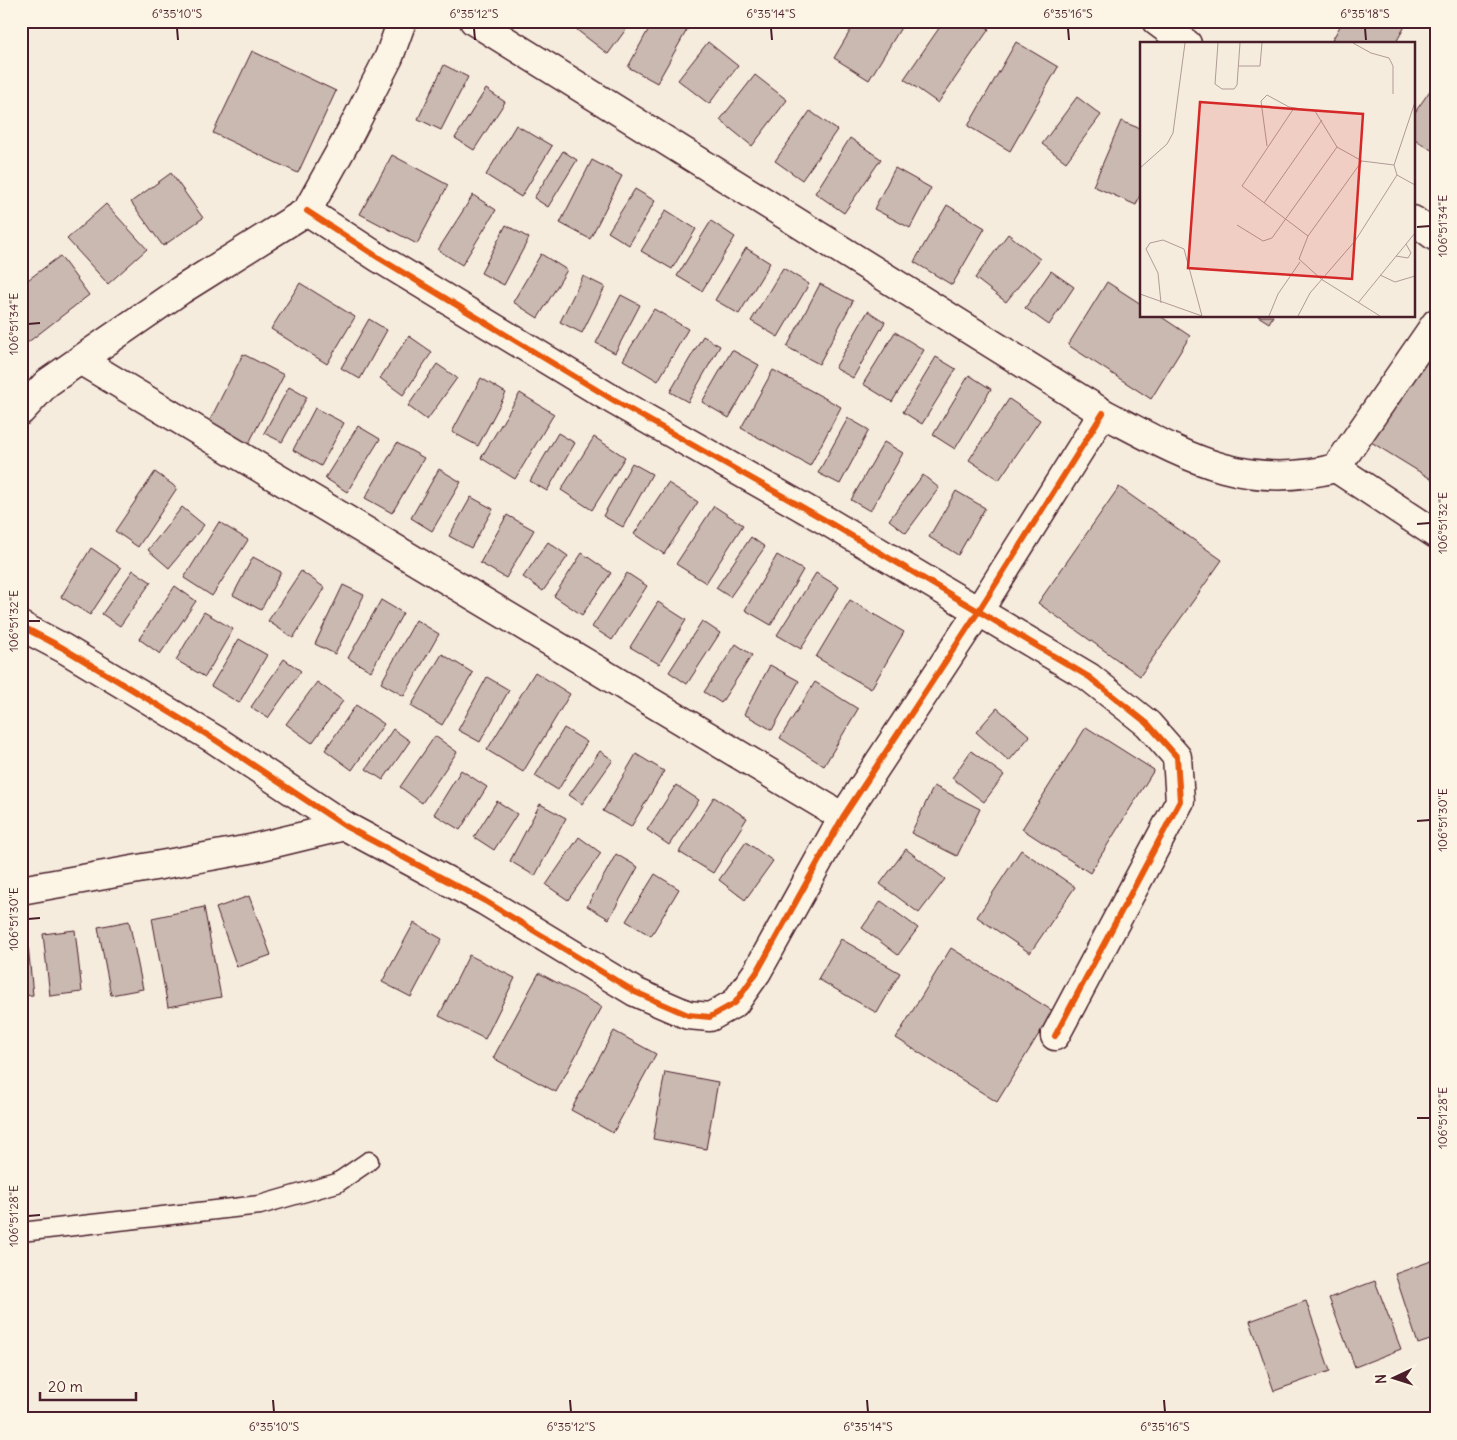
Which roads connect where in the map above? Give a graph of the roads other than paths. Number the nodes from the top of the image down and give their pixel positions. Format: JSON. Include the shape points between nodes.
{"nodes":[{"id":1,"x":402,"y":21,"type":"edge"},
{"id":2,"x":474,"y":21,"type":"edge"},
{"id":3,"x":1156,"y":21,"type":"edge"},
{"id":4,"x":1184,"y":42,"type":"edge"},
{"id":5,"x":307,"y":211,"type":"junction"},
{"id":6,"x":1414,"y":221,"type":"edge"},
{"id":7,"x":1436,"y":238,"type":"edge"},
{"id":8,"x":1436,"y":323,"type":"edge"},
{"id":9,"x":80,"y":360,"type":"junction"},
{"id":10,"x":21,"y":412,"type":"edge"},
{"id":11,"x":1103,"y":412,"type":"junction"},
{"id":12,"x":1336,"y":468,"type":"junction"},
{"id":13,"x":1436,"y":534,"type":"edge"},
{"id":14,"x":978,"y":612,"type":"junction"},
{"id":15,"x":21,"y":626,"type":"edge"},
{"id":16,"x":843,"y":817,"type":"junction"},
{"id":17,"x":345,"y":826,"type":"junction"},
{"id":18,"x":21,"y":890,"type":"edge"},
{"id":19,"x":1055,"y":1036,"type":"dead end"},
{"id":20,"x":368,"y":1161,"type":"dead end"},
{"id":21,"x":21,"y":1232,"type":"edge"}],
"edges":[{"from":1,"to":5,"type":"street","via":[[389,57]]},
{"from":2,"to":11,"type":"street"},
{"from":3,"to":4,"type":"street"},
{"from":5,"to":9,"type":"street","via":[[181,290]]},
{"from":5,"to":14,"type":"street","via":[[615,401],[825,520]]},
{"from":6,"to":7,"type":"street"},
{"from":8,"to":12,"type":"street"},
{"from":9,"to":10,"type":"street","via":[[47,383]]},
{"from":9,"to":16,"type":"street"},
{"from":11,"to":12,"type":"street","via":[[1185,456],[1214,467],[1289,478]]},
{"from":11,"to":14,"type":"street"},
{"from":12,"to":13,"type":"street"},
{"from":14,"to":16,"type":"street"},
{"from":14,"to":19,"type":"street","via":[[1089,677],[1148,724],[1177,757],[1180,801]]},
{"from":15,"to":17,"type":"street","via":[[214,739]]},
{"from":16,"to":17,"type":"street","via":[[758,972],[735,1003],[710,1018],[688,1015],[635,992],[485,901]]},
{"from":17,"to":18,"type":"street","via":[[250,849]]},
{"from":20,"to":21,"type":"lane","via":[[337,1183],[260,1205]]}]}
